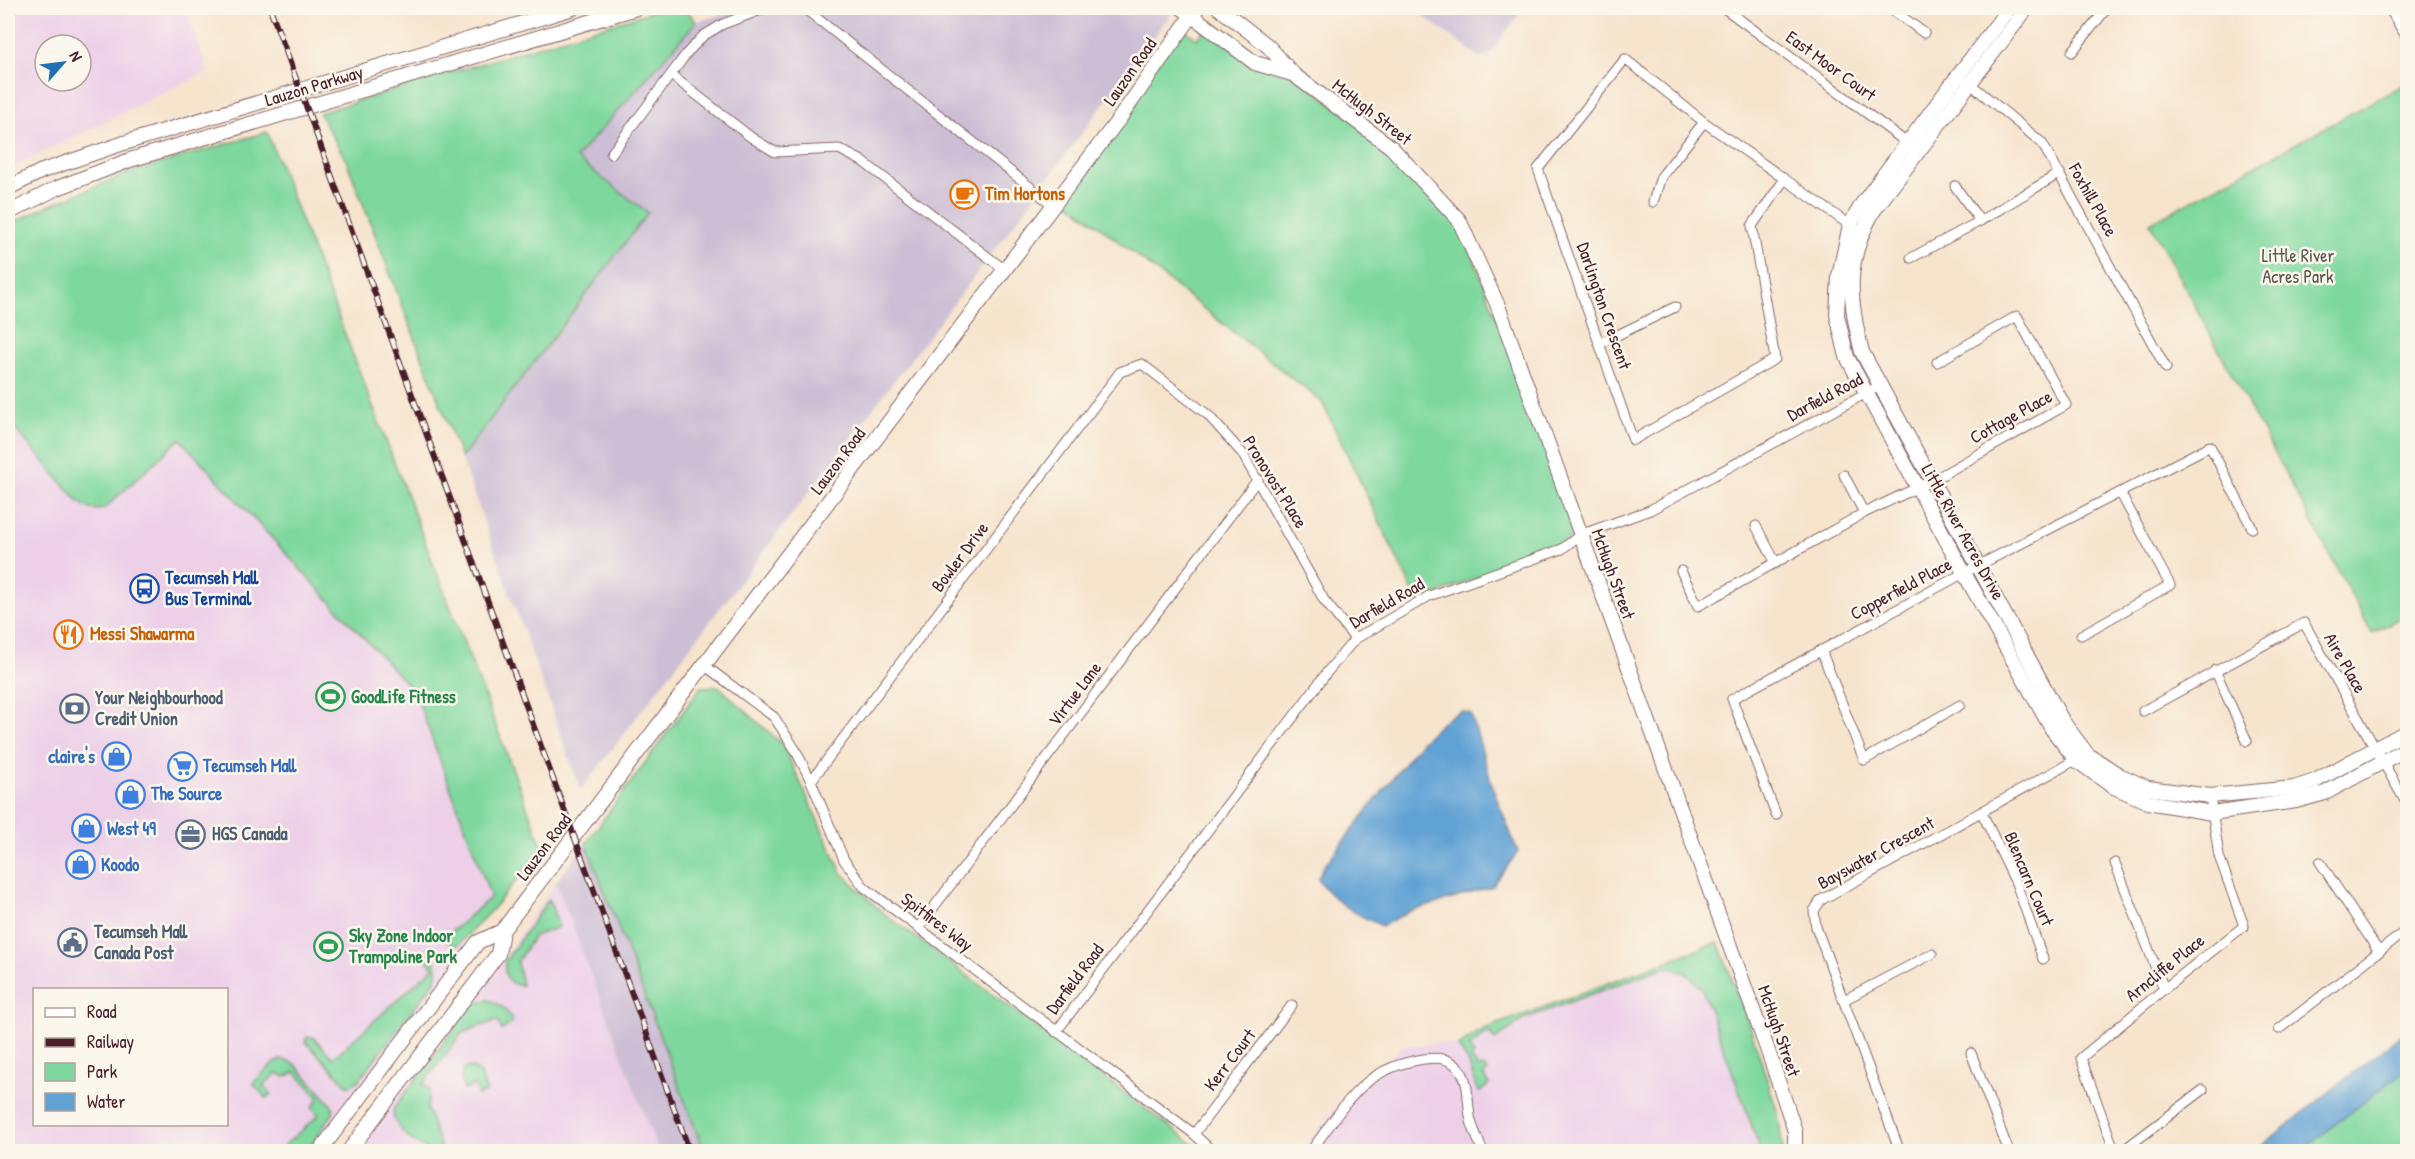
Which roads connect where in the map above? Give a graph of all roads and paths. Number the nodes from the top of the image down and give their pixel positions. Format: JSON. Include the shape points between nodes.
{"nodes":[{"id":1,"x":573,"y":8,"type":"edge"},
{"id":2,"x":636,"y":8,"type":"edge"},
{"id":3,"x":766,"y":8,"type":"edge"},
{"id":4,"x":804,"y":8,"type":"edge"},
{"id":5,"x":1219,"y":8,"type":"edge"},
{"id":6,"x":1724,"y":8,"type":"edge"},
{"id":7,"x":1890,"y":8,"type":"edge"},
{"id":8,"x":2008,"y":8,"type":"edge"},
{"id":9,"x":2027,"y":8,"type":"edge"},
{"id":10,"x":2107,"y":8,"type":"edge"},
{"id":11,"x":2392,"y":8,"type":"edge"},
{"id":12,"x":1190,"y":10,"type":"edge"},
{"id":13,"x":1924,"y":33,"type":"dead end"},
{"id":14,"x":2408,"y":36,"type":"edge"},
{"id":15,"x":2072,"y":52,"type":"dead end"},
{"id":16,"x":671,"y":75,"type":"junction"},
{"id":17,"x":1294,"y":75,"type":"junction"},
{"id":18,"x":1964,"y":79,"type":"junction"},
{"id":19,"x":1704,"y":122,"type":"junction"},
{"id":20,"x":1912,"y":147,"type":"junction"},
{"id":21,"x":612,"y":154,"type":"dead end"},
{"id":22,"x":2060,"y":173,"type":"junction"},
{"id":23,"x":1784,"y":180,"type":"junction"},
{"id":24,"x":1955,"y":186,"type":"dead end"},
{"id":25,"x":8,"y":188,"type":"edge"},
{"id":26,"x":1653,"y":202,"type":"dead end"},
{"id":27,"x":1054,"y":206,"type":"junction"},
{"id":28,"x":8,"y":213,"type":"edge"},
{"id":29,"x":1980,"y":221,"type":"junction"},
{"id":30,"x":1855,"y":229,"type":"junction"},
{"id":31,"x":1911,"y":258,"type":"dead end"},
{"id":32,"x":1005,"y":270,"type":"junction"},
{"id":33,"x":1675,"y":307,"type":"dead end"},
{"id":34,"x":1599,"y":344,"type":"junction"},
{"id":35,"x":1937,"y":362,"type":"dead end"},
{"id":36,"x":1142,"y":364,"type":"joint"},
{"id":37,"x":2166,"y":368,"type":"dead end"},
{"id":38,"x":1881,"y":386,"type":"junction"},
{"id":39,"x":1867,"y":393,"type":"junction"},
{"id":40,"x":1844,"y":475,"type":"dead end"},
{"id":41,"x":1258,"y":479,"type":"junction"},
{"id":42,"x":1933,"y":480,"type":"junction"},
{"id":43,"x":1918,"y":486,"type":"junction"},
{"id":44,"x":2121,"y":494,"type":"junction"},
{"id":45,"x":1864,"y":513,"type":"junction"},
{"id":46,"x":1756,"y":526,"type":"dead end"},
{"id":47,"x":2252,"y":528,"type":"dead end"},
{"id":48,"x":1580,"y":535,"type":"junction"},
{"id":49,"x":1776,"y":563,"type":"junction"},
{"id":50,"x":1980,"y":567,"type":"junction"},
{"id":51,"x":1681,"y":571,"type":"dead end"},
{"id":52,"x":1964,"y":573,"type":"junction"},
{"id":53,"x":2081,"y":635,"type":"dead end"},
{"id":54,"x":1355,"y":639,"type":"junction"},
{"id":55,"x":1821,"y":650,"type":"junction"},
{"id":56,"x":704,"y":665,"type":"junction"},
{"id":57,"x":2215,"y":670,"type":"junction"},
{"id":58,"x":1960,"y":705,"type":"dead end"},
{"id":59,"x":2144,"y":711,"type":"dead end"},
{"id":60,"x":2408,"y":730,"type":"edge"},
{"id":61,"x":2247,"y":741,"type":"dead end"},
{"id":62,"x":2376,"y":748,"type":"junction"},
{"id":63,"x":2408,"y":748,"type":"edge"},
{"id":64,"x":2081,"y":757,"type":"junction"},
{"id":65,"x":2383,"y":762,"type":"junction"},
{"id":66,"x":811,"y":781,"type":"junction"},
{"id":67,"x":2210,"y":796,"type":"junction"},
{"id":68,"x":2408,"y":806,"type":"edge"},
{"id":69,"x":1982,"y":813,"type":"junction"},
{"id":70,"x":2212,"y":813,"type":"junction"},
{"id":71,"x":1776,"y":815,"type":"dead end"},
{"id":72,"x":2320,"y":862,"type":"dead end"},
{"id":73,"x":2115,"y":863,"type":"dead end"},
{"id":74,"x":918,"y":928,"type":"junction"},
{"id":75,"x":2408,"y":929,"type":"edge"},
{"id":76,"x":502,"y":931,"type":"junction"},
{"id":77,"x":2379,"y":952,"type":"junction"},
{"id":78,"x":1932,"y":954,"type":"dead end"},
{"id":79,"x":2043,"y":959,"type":"dead end"},
{"id":80,"x":2164,"y":988,"type":"junction"},
{"id":81,"x":1844,"y":1000,"type":"junction"},
{"id":82,"x":1292,"y":1005,"type":"dead end"},
{"id":83,"x":2279,"y":1029,"type":"dead end"},
{"id":84,"x":1056,"y":1032,"type":"junction"},
{"id":85,"x":1971,"y":1053,"type":"dead end"},
{"id":86,"x":2203,"y":1090,"type":"dead end"},
{"id":87,"x":1194,"y":1134,"type":"junction"},
{"id":88,"x":319,"y":1152,"type":"edge"},
{"id":89,"x":348,"y":1152,"type":"edge"},
{"id":90,"x":1213,"y":1152,"type":"edge"},
{"id":91,"x":1310,"y":1152,"type":"edge"},
{"id":92,"x":1483,"y":1152,"type":"edge"},
{"id":93,"x":1795,"y":1152,"type":"edge"},
{"id":94,"x":1900,"y":1152,"type":"edge"},
{"id":95,"x":2009,"y":1152,"type":"edge"},
{"id":96,"x":2115,"y":1152,"type":"edge"},
{"id":97,"x":2121,"y":1152,"type":"edge"}],
"edges":[{"from":1,"to":25,"type":"street","name":"Lauzon Parkway","via":[[124,143],[42,171]]},
{"from":2,"to":28,"type":"street","name":"Lauzon Parkway","via":[[130,160],[55,189]]},
{"from":3,"to":16,"type":"street","via":[[703,36]]},
{"from":4,"to":27,"type":"street"},
{"from":5,"to":17,"type":"street","name":"McHugh Street","via":[[1268,46]]},
{"from":6,"to":20,"type":"street","name":"East Moor Court"},
{"from":7,"to":13,"type":"street"},
{"from":8,"to":18,"type":"street","name":"Little River Acres Drive"},
{"from":9,"to":18,"type":"street","name":"Little River Acres Drive"},
{"from":10,"to":15,"type":"street"},
{"from":11,"to":14,"type":"street"},
{"from":12,"to":17,"type":"street","name":"McHugh Street","via":[[1255,63]]},
{"from":12,"to":27,"type":"street","name":"Lauzon Road","via":[[1119,118]]},
{"from":16,"to":21,"type":"street"},
{"from":16,"to":32,"type":"street","via":[[775,152],[839,148],[862,161]]},
{"from":17,"to":48,"type":"street","name":"McHugh Street","via":[[1391,147],[1459,220],[1498,306]]},
{"from":18,"to":20,"type":"street","name":"Little River Acres Drive"},
{"from":18,"to":22,"type":"street","name":"Foxhill Place","via":[[2043,143]]},
{"from":19,"to":23,"type":"street","name":"Darlington Crescent"},
{"from":19,"to":26,"type":"street","via":[[1661,177]]},
{"from":19,"to":34,"type":"street","name":"Darlington Crescent","via":[[1625,59],[1538,169]]},
{"from":20,"to":30,"type":"street","name":"Little River Acres Drive","via":[[1862,204]]},
{"from":22,"to":29,"type":"street"},
{"from":22,"to":37,"type":"street","name":"Foxhill Place"},
{"from":23,"to":30,"type":"street","name":"Darlington Crescent"},
{"from":23,"to":34,"type":"street","name":"Darlington Crescent","via":[[1752,226],[1775,359],[1633,440]]},
{"from":24,"to":29,"type":"street"},
{"from":27,"to":32,"type":"street","name":"Lauzon Road"},
{"from":29,"to":31,"type":"street"},
{"from":30,"to":38,"type":"street","name":"Little River Acres Drive","via":[[1852,315],[1862,352]]},
{"from":30,"to":39,"type":"street","name":"Little River Acres Drive","via":[[1839,276],[1837,315],[1847,357]]},
{"from":32,"to":56,"type":"street","name":"Lauzon Road"},
{"from":33,"to":34,"type":"street"},
{"from":35,"to":42,"type":"street","name":"Cottage Place","via":[[2017,316],[2066,405]]},
{"from":36,"to":41,"type":"street","name":"Pronovost Place","via":[[1208,415],[1242,453]]},
{"from":36,"to":66,"type":"street","name":"Bowler Drive","via":[[1120,372]]},
{"from":38,"to":39,"type":"street","name":"Darfield Road"},
{"from":38,"to":42,"type":"street","name":"Little River Acres Drive"},
{"from":39,"to":43,"type":"street","name":"Little River Acres Drive"},
{"from":39,"to":48,"type":"street","name":"Darfield Road","via":[[1650,510]]},
{"from":40,"to":45,"type":"street"},
{"from":41,"to":54,"type":"street","name":"Pronovost Place","via":[[1324,600]]},
{"from":41,"to":74,"type":"street","name":"Virtue Lane"},
{"from":42,"to":43,"type":"street","name":"Cottage Place"},
{"from":42,"to":50,"type":"street","name":"Little River Acres Drive"},
{"from":43,"to":45,"type":"street","name":"Cottage Place"},
{"from":43,"to":52,"type":"street","name":"Little River Acres Drive"},
{"from":44,"to":47,"type":"street","name":"Copperfield Place","via":[[2210,446]]},
{"from":44,"to":50,"type":"street","name":"Copperfield Place"},
{"from":44,"to":53,"type":"street","via":[[2170,585]]},
{"from":45,"to":49,"type":"street","name":"Cottage Place"},
{"from":46,"to":49,"type":"street"},
{"from":48,"to":54,"type":"street","name":"Darfield Road","via":[[1562,549],[1429,596]]},
{"from":48,"to":93,"type":"street","name":"McHugh Street","via":[[1769,1054],[1795,1131]]},
{"from":49,"to":51,"type":"street","name":"Cottage Place","via":[[1698,606]]},
{"from":50,"to":52,"type":"street","name":"Copperfield Place"},
{"from":50,"to":64,"type":"street","name":"Little River Acres Drive"},
{"from":52,"to":55,"type":"street","name":"Copperfield Place"},
{"from":52,"to":64,"type":"street","name":"Little River Acres Drive","via":[[2052,729]]},
{"from":54,"to":84,"type":"street","name":"Darfield Road"},
{"from":55,"to":58,"type":"street","via":[[1864,760]]},
{"from":55,"to":71,"type":"street","name":"Copperfield Place","via":[[1732,699]]},
{"from":56,"to":66,"type":"street","name":"Spitfires Way","via":[[774,717]]},
{"from":56,"to":76,"type":"street","name":"Lauzon Road"},
{"from":57,"to":59,"type":"street","name":"Aire Place"},
{"from":57,"to":61,"type":"street"},
{"from":57,"to":62,"type":"street","name":"Aire Place","via":[[2304,623]]},
{"from":60,"to":62,"type":"street","name":"Little River Acres Drive"},
{"from":62,"to":65,"type":"street","name":"Aire Place"},
{"from":62,"to":67,"type":"street","name":"Little River Acres Drive","via":[[2294,788]]},
{"from":63,"to":65,"type":"street","name":"Little River Acres Drive"},
{"from":64,"to":67,"type":"street","name":"Little River Acres Drive","via":[[2148,788]]},
{"from":64,"to":69,"type":"street","name":"Bayswater Crescent"},
{"from":64,"to":70,"type":"street","name":"Little River Acres Drive","via":[[2112,786],[2148,802]]},
{"from":65,"to":68,"type":"street","name":"Aire Place"},
{"from":65,"to":70,"type":"street","name":"Little River Acres Drive","via":[[2325,793]]},
{"from":66,"to":74,"type":"street","name":"Spitfires Way","via":[[844,860],[864,887]]},
{"from":67,"to":70,"type":"street","name":"Arncliffe Place"},
{"from":69,"to":79,"type":"street","name":"Blencarn Court","via":[[2016,883]]},
{"from":69,"to":81,"type":"street","name":"Bayswater Crescent","via":[[1821,900],[1814,911],[1816,927]]},
{"from":70,"to":80,"type":"street","name":"Arncliffe Place","via":[[2219,856],[2244,926]]},
{"from":72,"to":77,"type":"street"},
{"from":73,"to":80,"type":"street"},
{"from":74,"to":84,"type":"street","name":"Spitfires Way"},
{"from":75,"to":77,"type":"street"},
{"from":76,"to":88,"type":"street","name":"Lauzon Road","via":[[478,942]]},
{"from":76,"to":89,"type":"street","name":"Lauzon Road","via":[[498,954]]},
{"from":77,"to":83,"type":"street"},
{"from":78,"to":81,"type":"street"},
{"from":80,"to":96,"type":"street","name":"Arncliffe Place","via":[[2080,1058]]},
{"from":81,"to":94,"type":"street","name":"Bayswater Crescent"},
{"from":82,"to":87,"type":"street","name":"Kerr Court"},
{"from":84,"to":87,"type":"street","name":"Spitfires Way"},
{"from":85,"to":95,"type":"street"},
{"from":86,"to":97,"type":"street"},
{"from":87,"to":90,"type":"street","name":"Spitfires Way"},
{"from":91,"to":92,"type":"street","via":[[1360,1087],[1378,1072],[1439,1057],[1454,1063],[1462,1073],[1471,1121]]}]}
